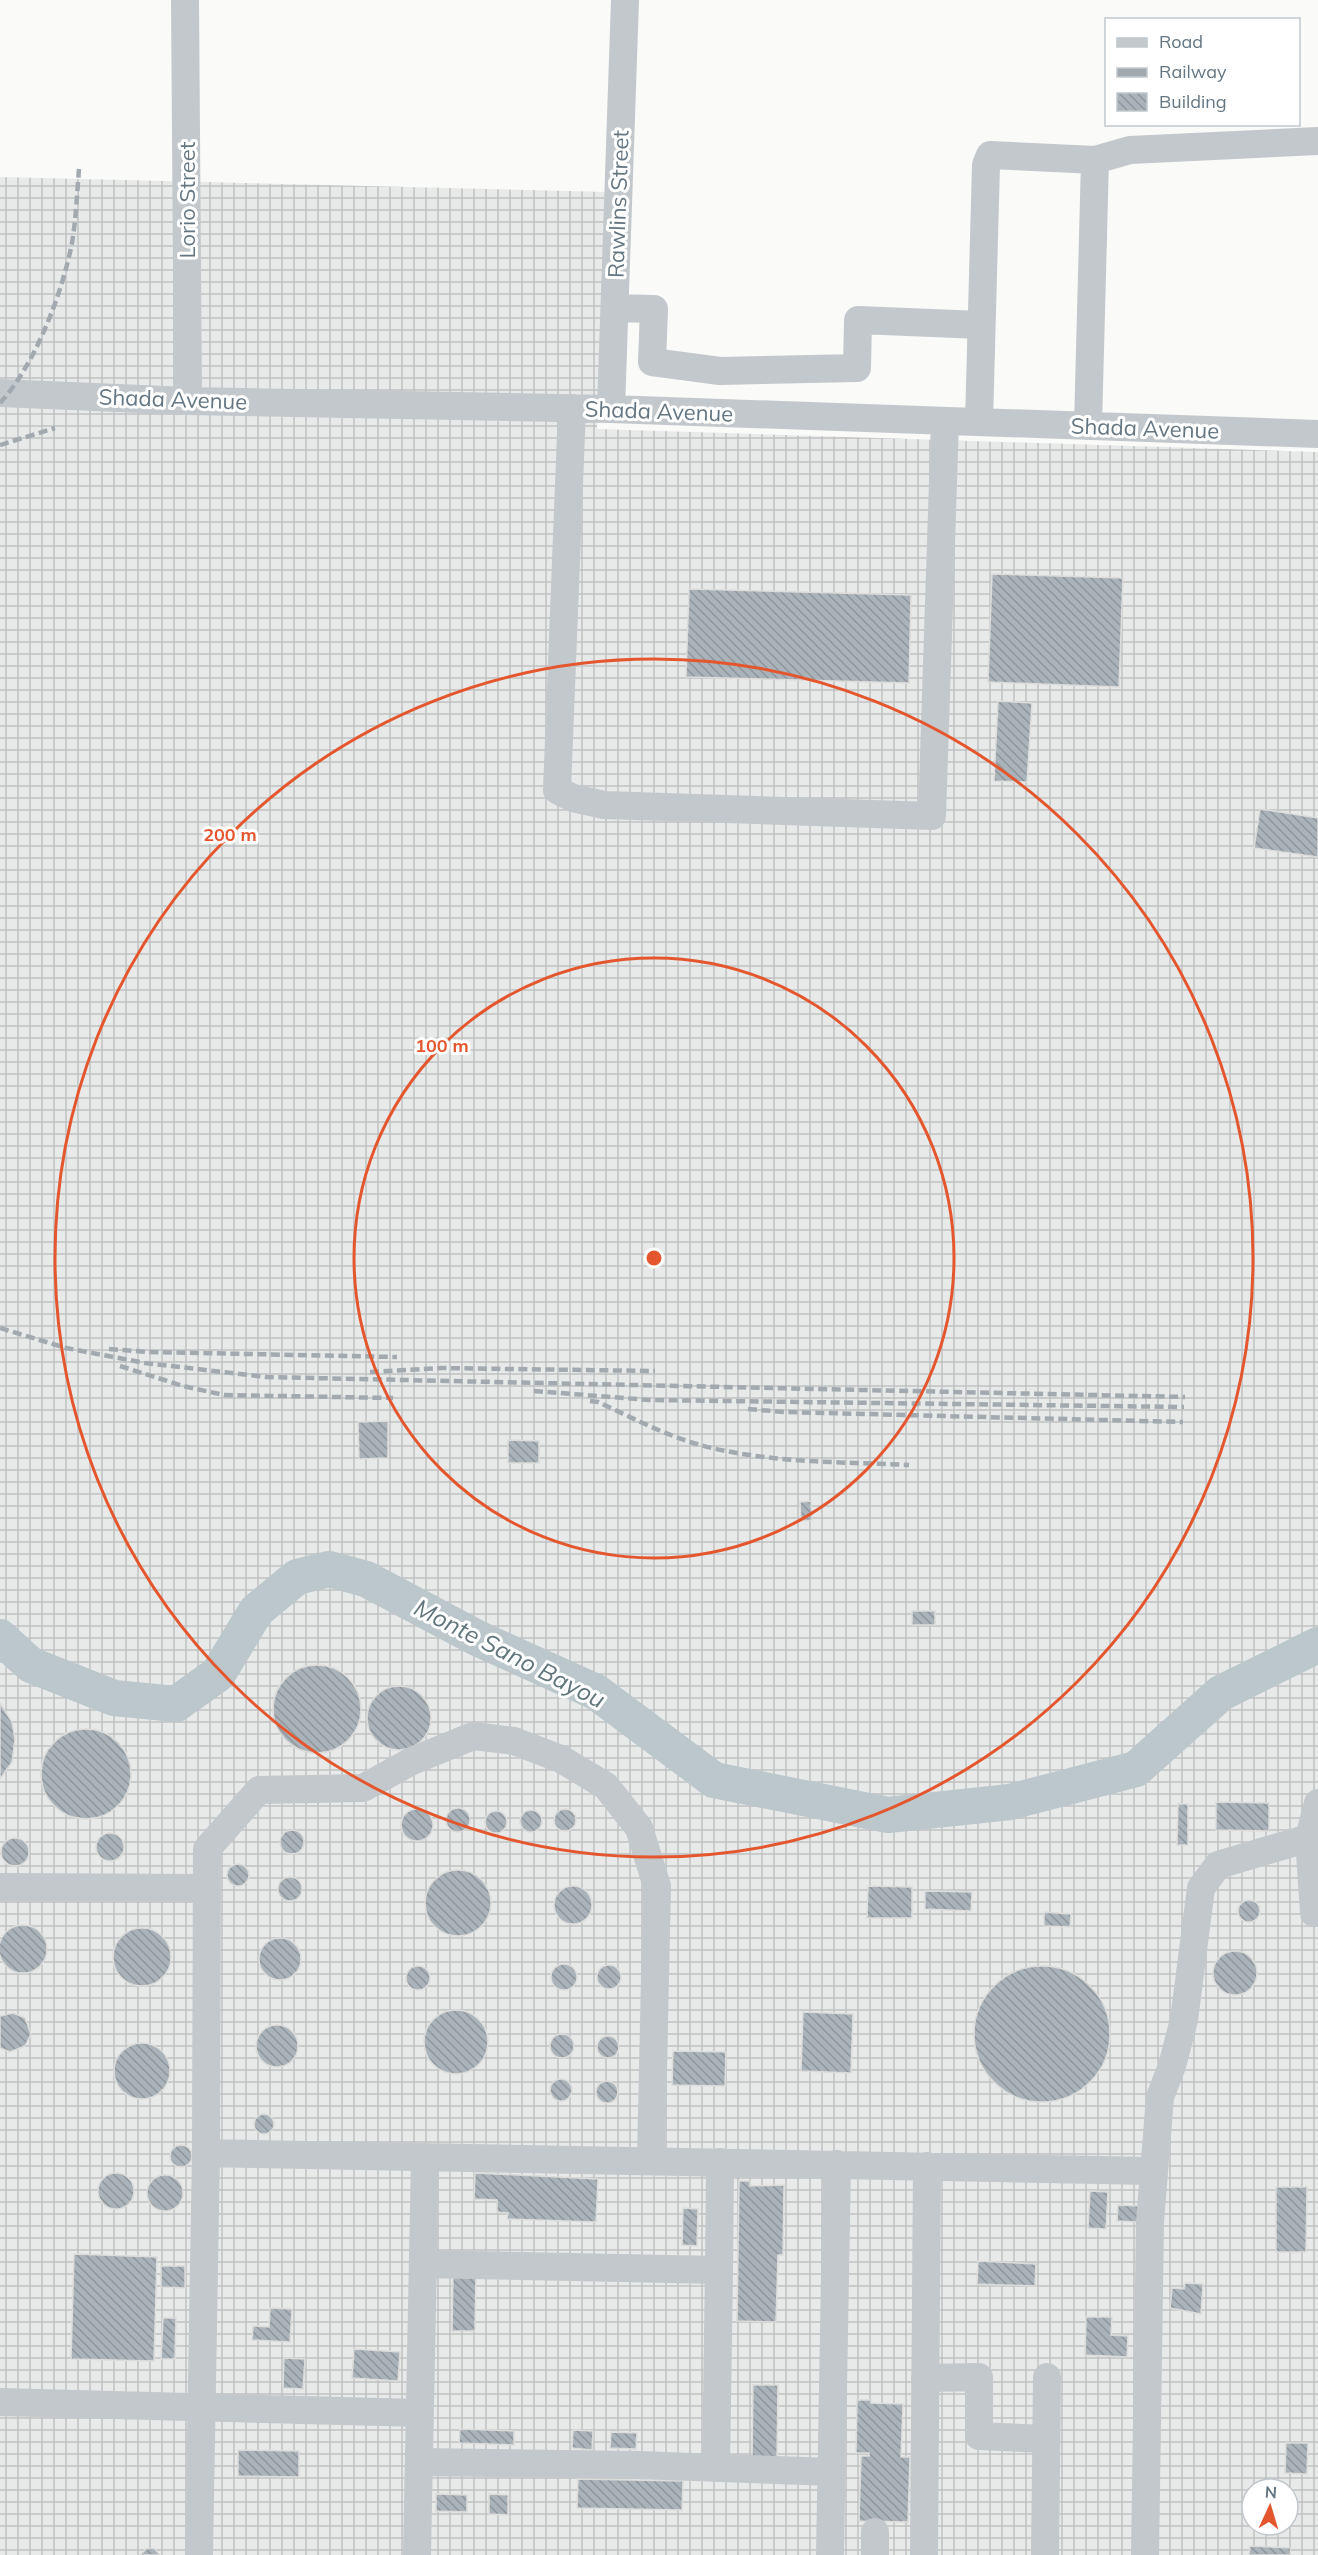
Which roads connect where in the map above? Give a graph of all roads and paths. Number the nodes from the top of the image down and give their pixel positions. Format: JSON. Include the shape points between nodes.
{"nodes":[{"id":1,"x":185,"y":0,"type":"edge"},
{"id":2,"x":625,"y":0,"type":"edge"},
{"id":3,"x":1318,"y":141,"type":"edge"},
{"id":4,"x":1095,"y":160,"type":"junction"},
{"id":5,"x":615,"y":308,"type":"junction"},
{"id":6,"x":981,"y":324,"type":"junction"},
{"id":7,"x":720,"y":371,"type":"junction"},
{"id":8,"x":0,"y":393,"type":"edge"},
{"id":9,"x":188,"y":400,"type":"junction"},
{"id":10,"x":572,"y":408,"type":"junction"},
{"id":11,"x":611,"y":409,"type":"junction"},
{"id":12,"x":720,"y":413,"type":"junction"},
{"id":13,"x":945,"y":421,"type":"junction"},
{"id":14,"x":978,"y":422,"type":"junction"},
{"id":15,"x":1088,"y":426,"type":"junction"},
{"id":16,"x":1318,"y":434,"type":"edge"},
{"id":17,"x":1318,"y":1803,"type":"edge"},
{"id":18,"x":1309,"y":1838,"type":"junction"},
{"id":19,"x":207,"y":1849,"type":"junction"},
{"id":20,"x":0,"y":1887,"type":"edge"},
{"id":21,"x":166,"y":1887,"type":"junction"},
{"id":22,"x":207,"y":1888,"type":"junction"},
{"id":23,"x":1314,"y":1913,"type":"dead end"},
{"id":24,"x":206,"y":2153,"type":"junction"},
{"id":25,"x":425,"y":2157,"type":"junction"},
{"id":26,"x":651,"y":2161,"type":"junction"},
{"id":27,"x":720,"y":2162,"type":"junction"},
{"id":28,"x":837,"y":2164,"type":"junction"},
{"id":29,"x":927,"y":2166,"type":"junction"},
{"id":30,"x":1154,"y":2171,"type":"junction"},
{"id":31,"x":423,"y":2264,"type":"junction"},
{"id":32,"x":719,"y":2270,"type":"junction"},
{"id":33,"x":1047,"y":2377,"type":"dead end"},
{"id":34,"x":925,"y":2378,"type":"junction"},
{"id":35,"x":0,"y":2402,"type":"edge"},
{"id":36,"x":202,"y":2407,"type":"junction"},
{"id":37,"x":420,"y":2413,"type":"junction"},
{"id":38,"x":1046,"y":2439,"type":"junction"},
{"id":39,"x":419,"y":2462,"type":"junction"},
{"id":40,"x":716,"y":2468,"type":"junction"},
{"id":41,"x":831,"y":2472,"type":"junction"},
{"id":42,"x":199,"y":2555,"type":"edge"},
{"id":43,"x":417,"y":2555,"type":"edge"},
{"id":44,"x":830,"y":2555,"type":"edge"},
{"id":45,"x":924,"y":2555,"type":"edge"},
{"id":46,"x":1045,"y":2555,"type":"edge"},
{"id":47,"x":1145,"y":2555,"type":"edge"}],
"edges":[{"from":1,"to":9,"type":"street","name":"Lorio Street"},
{"from":2,"to":5,"type":"street","name":"Rawlins Street"},
{"from":3,"to":4,"type":"street","via":[[1130,150]]},
{"from":4,"to":6,"type":"street","via":[[990,155],[986,165]]},
{"from":4,"to":15,"type":"street"},
{"from":5,"to":7,"type":"street","via":[[654,309],[652,362]]},
{"from":5,"to":11,"type":"street","name":"Rawlins Street"},
{"from":6,"to":7,"type":"street","via":[[858,320],[857,368]]},
{"from":6,"to":14,"type":"street"},
{"from":7,"to":12,"type":"street"},
{"from":8,"to":9,"type":"street","name":"Shada Avenue"},
{"from":9,"to":10,"type":"street","name":"Shada Avenue"},
{"from":10,"to":11,"type":"street","name":"Shada Avenue"},
{"from":10,"to":13,"type":"street","via":[[557,790],[573,798],[616,806],[932,816]]},
{"from":11,"to":12,"type":"street","name":"Shada Avenue"},
{"from":12,"to":13,"type":"street","name":"Shada Avenue"},
{"from":13,"to":14,"type":"street","name":"Shada Avenue"},
{"from":14,"to":15,"type":"street","name":"Shada Avenue"},
{"from":15,"to":16,"type":"street","name":"Shada Avenue"},
{"from":17,"to":18,"type":"street"},
{"from":18,"to":23,"type":"street"},
{"from":18,"to":30,"type":"street","via":[[1218,1865],[1201,1888],[1184,2020],[1160,2097]]},
{"from":19,"to":21,"type":"street"},
{"from":19,"to":22,"type":"street"},
{"from":19,"to":26,"type":"street","via":[[259,1790],[363,1788],[412,1761],[473,1736],[514,1741],[561,1758],[606,1786],[639,1828],[657,1886]]},
{"from":20,"to":21,"type":"street"},
{"from":21,"to":22,"type":"street"},
{"from":22,"to":24,"type":"street"},
{"from":24,"to":25,"type":"street"},
{"from":24,"to":36,"type":"street"},
{"from":25,"to":26,"type":"street"},
{"from":25,"to":31,"type":"street"},
{"from":26,"to":27,"type":"street"},
{"from":27,"to":28,"type":"street"},
{"from":27,"to":32,"type":"street"},
{"from":28,"to":29,"type":"street"},
{"from":28,"to":41,"type":"street"},
{"from":29,"to":30,"type":"street"},
{"from":29,"to":34,"type":"street"},
{"from":30,"to":47,"type":"street"},
{"from":31,"to":32,"type":"street"},
{"from":31,"to":37,"type":"street"},
{"from":32,"to":40,"type":"street"},
{"from":33,"to":38,"type":"street"},
{"from":34,"to":38,"type":"street","via":[[979,2377],[979,2436]]},
{"from":34,"to":45,"type":"street"},
{"from":35,"to":36,"type":"street"},
{"from":36,"to":37,"type":"street"},
{"from":36,"to":42,"type":"street"},
{"from":37,"to":39,"type":"street"},
{"from":38,"to":46,"type":"street"},
{"from":39,"to":40,"type":"street"},
{"from":39,"to":43,"type":"street"},
{"from":40,"to":41,"type":"street"},
{"from":41,"to":44,"type":"street"}]}
